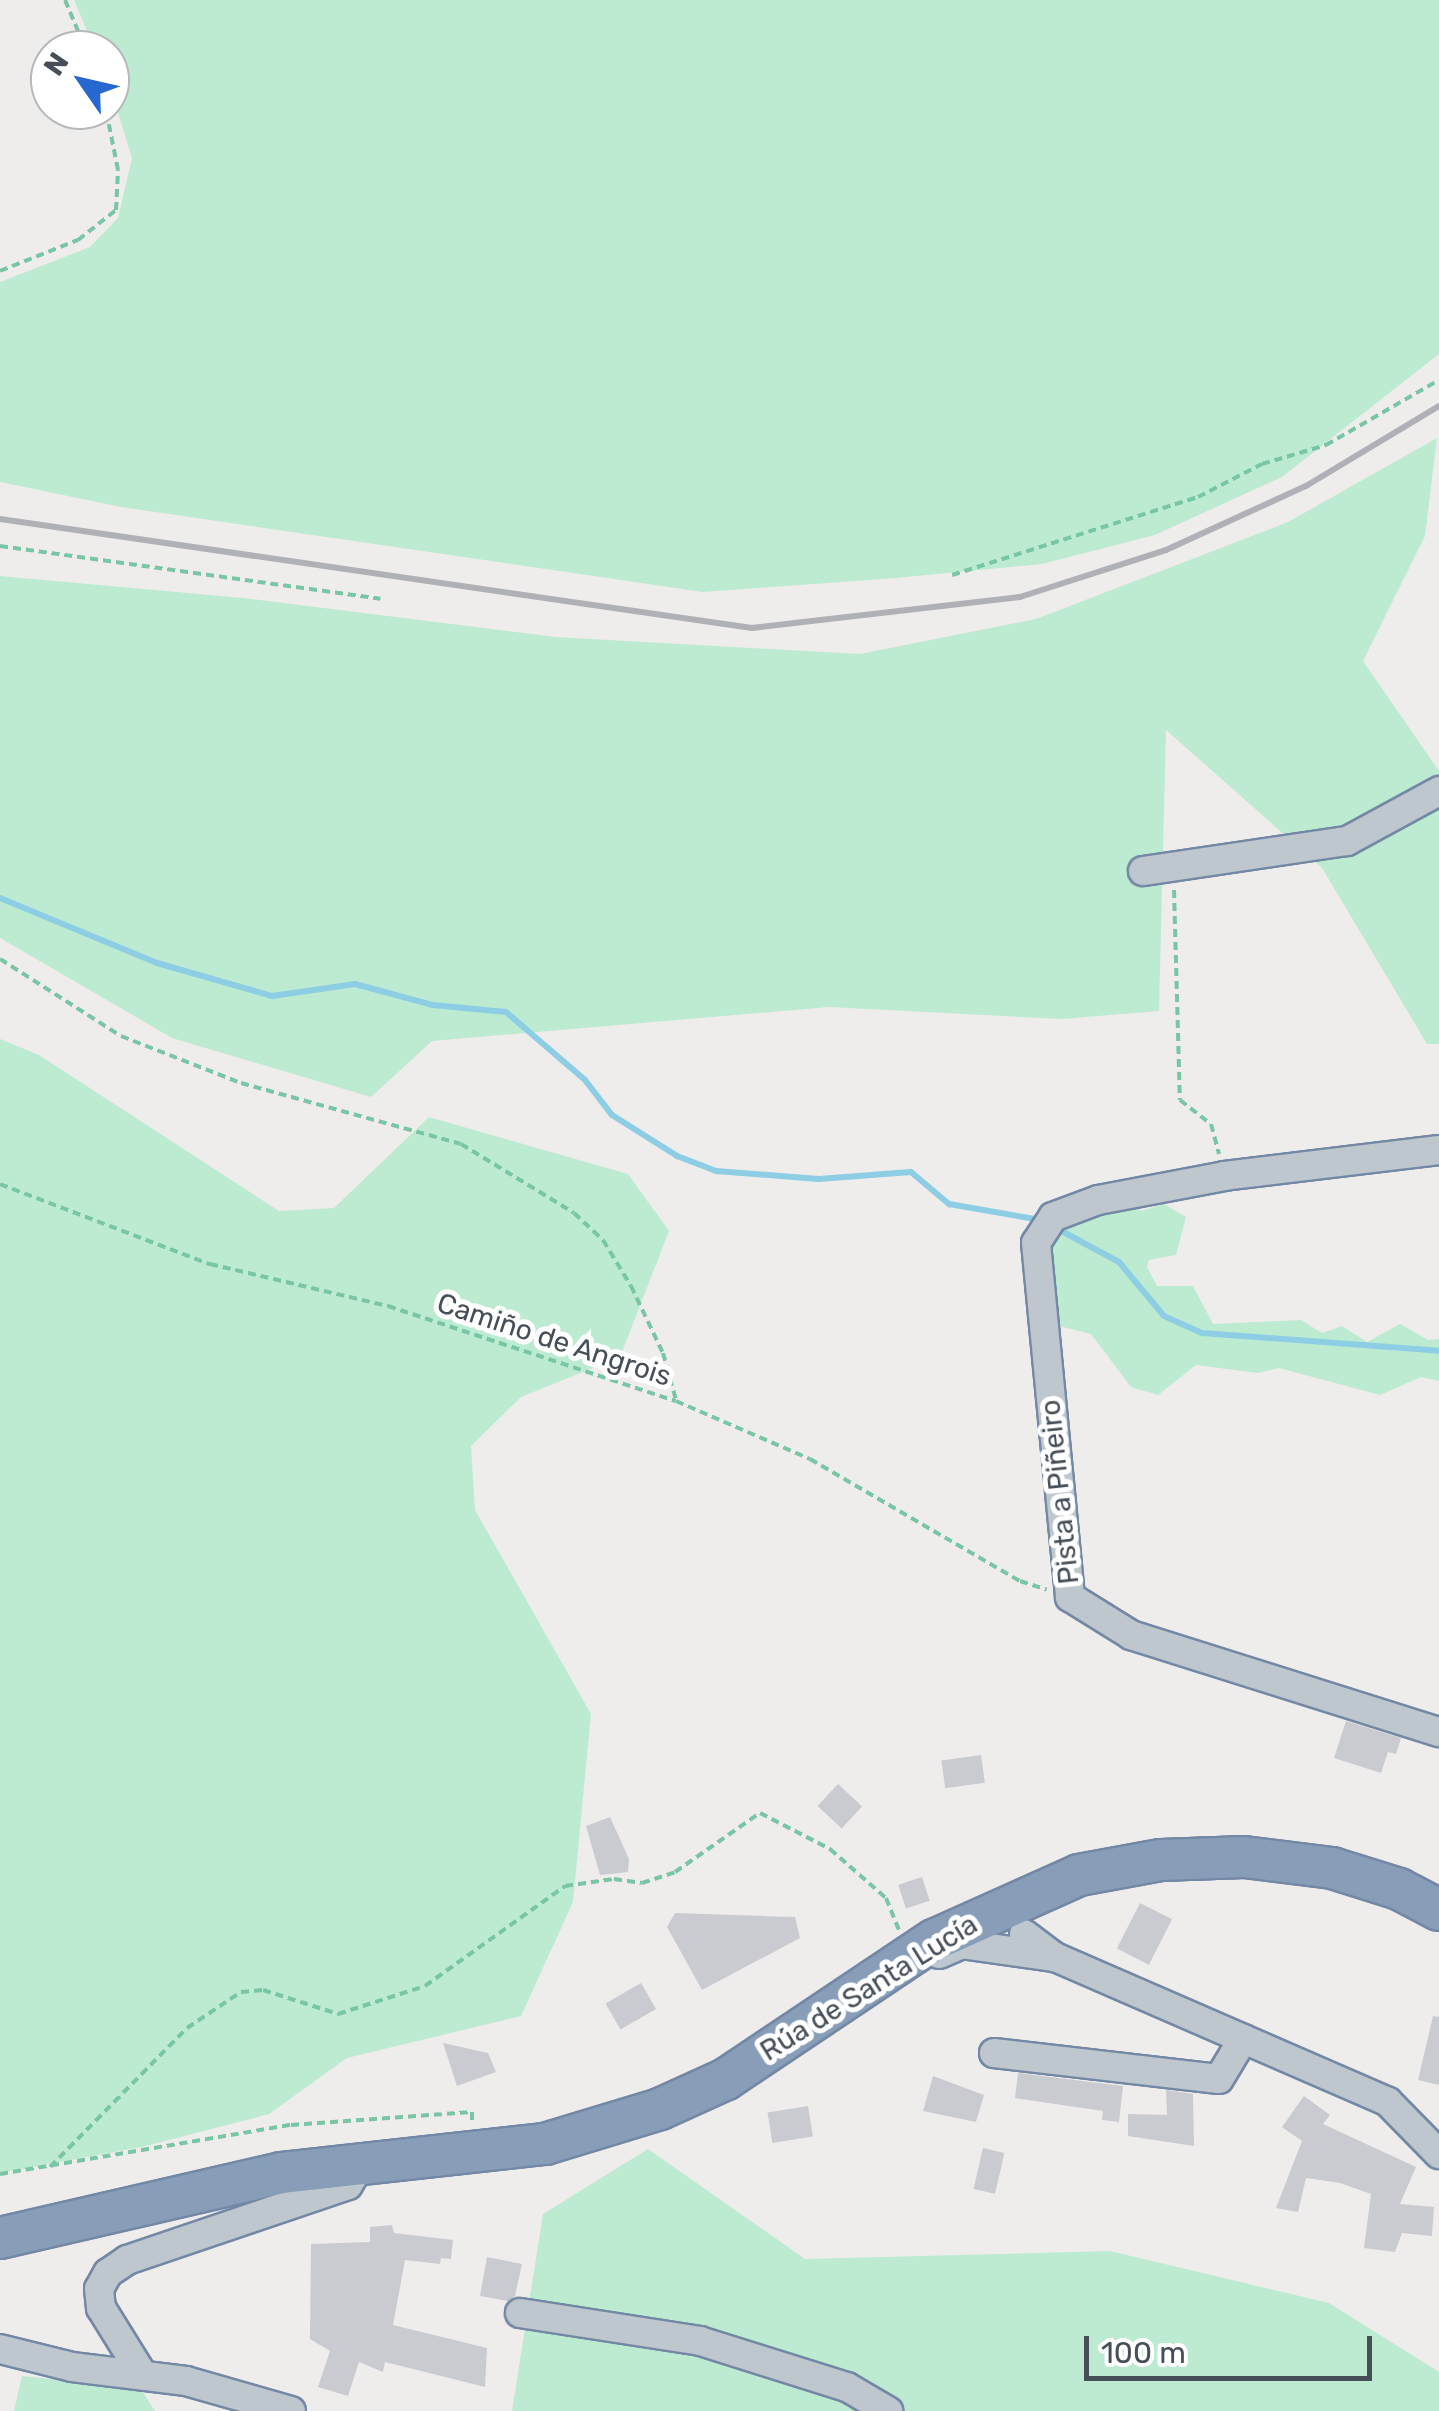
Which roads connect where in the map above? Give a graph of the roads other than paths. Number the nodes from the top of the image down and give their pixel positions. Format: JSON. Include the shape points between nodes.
{"nodes":[{"id":1,"x":1439,"y":791,"type":"edge"},
{"id":2,"x":1143,"y":872,"type":"dead end"},
{"id":3,"x":1439,"y":1150,"type":"edge"},
{"id":4,"x":1439,"y":1732,"type":"edge"},
{"id":5,"x":1439,"y":1893,"type":"edge"},
{"id":6,"x":1439,"y":1910,"type":"edge"},
{"id":7,"x":1024,"y":1934,"type":"dead end"},
{"id":8,"x":1054,"y":1957,"type":"junction"},
{"id":9,"x":1243,"y":2038,"type":"junction"},
{"id":10,"x":773,"y":2048,"type":"junction"},
{"id":11,"x":994,"y":2052,"type":"dead end"},
{"id":12,"x":1439,"y":2154,"type":"edge"},
{"id":13,"x":360,"y":2155,"type":"junction"},
{"id":14,"x":0,"y":2209,"type":"edge"},
{"id":15,"x":0,"y":2238,"type":"edge"},
{"id":16,"x":520,"y":2313,"type":"dead end"},
{"id":17,"x":0,"y":2348,"type":"edge"},
{"id":18,"x":142,"y":2374,"type":"junction"},
{"id":19,"x":292,"y":2411,"type":"edge"},
{"id":20,"x":888,"y":2411,"type":"edge"}],
"edges":[{"from":1,"to":2,"type":"street","via":[[1347,841]]},
{"from":3,"to":4,"type":"street","name":"Pista a Piñeiro","via":[[1225,1176],[1098,1200],[1047,1226],[1036,1243],[1070,1597],[1132,1635]]},
{"from":5,"to":13,"type":"highway","name":"Rúa de Santa Lucía","via":[[1369,1862],[1243,1836],[1145,1841],[1028,1873],[903,1940],[679,2079],[602,2108]]},
{"from":6,"to":10,"type":"highway","name":"Rúa de Santa Lucía","via":[[1332,1868],[1244,1857],[1161,1860],[1078,1875],[934,1940]]},
{"from":7,"to":8,"type":"street"},
{"from":8,"to":9,"type":"street"},
{"from":8,"to":10,"type":"street","via":[[962,1944],[914,1965],[804,2041]]},
{"from":9,"to":11,"type":"street","via":[[1219,2079]]},
{"from":9,"to":12,"type":"street","via":[[1388,2102]]},
{"from":10,"to":13,"type":"highway","name":"Rúa de Santa Lucía","via":[[710,2087],[592,2132]]},
{"from":13,"to":14,"type":"highway","via":[[198,2165],[66,2200]]},
{"from":13,"to":15,"type":"highway"},
{"from":13,"to":18,"type":"street","via":[[348,2185],[127,2260],[108,2273],[99,2289],[101,2308]]},
{"from":16,"to":20,"type":"street","via":[[700,2340],[848,2387]]},
{"from":17,"to":18,"type":"street"},
{"from":18,"to":19,"type":"street"}]}
